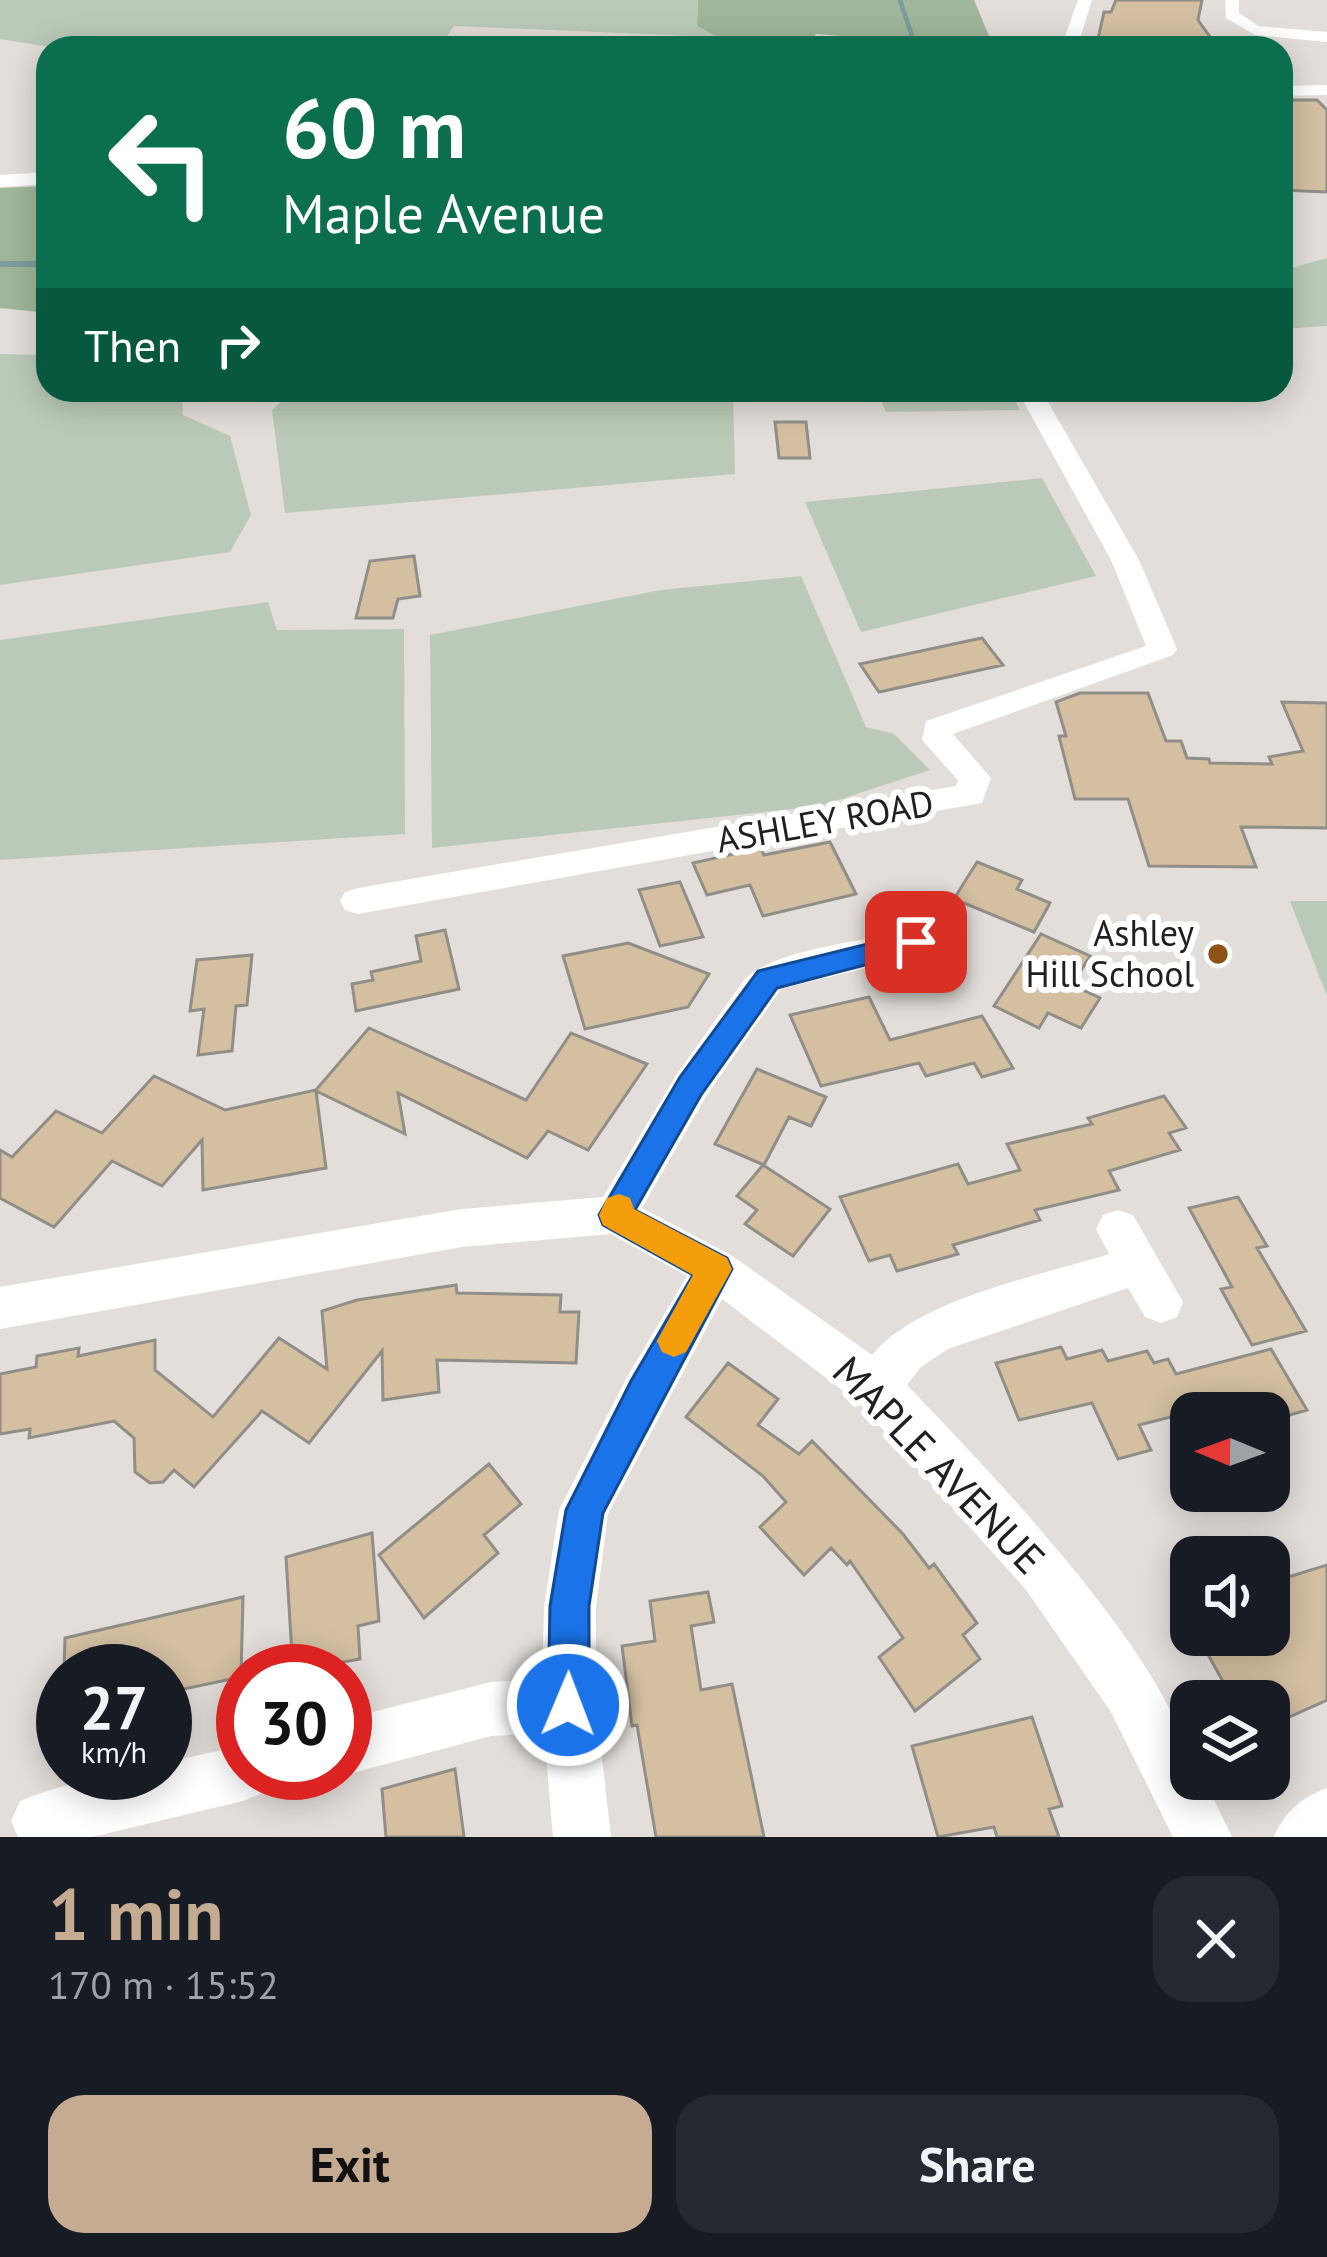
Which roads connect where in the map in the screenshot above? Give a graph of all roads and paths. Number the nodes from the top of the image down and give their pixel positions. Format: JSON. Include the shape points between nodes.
{"nodes":[{"id":1,"x":1085,"y":0,"type":"edge"},
{"id":2,"x":1232,"y":0,"type":"edge"},
{"id":3,"x":1073,"y":36,"type":"edge"},
{"id":4,"x":1327,"y":37,"type":"edge"},
{"id":5,"x":1327,"y":90,"type":"edge"},
{"id":6,"x":1293,"y":91,"type":"edge"},
{"id":7,"x":36,"y":179,"type":"edge"},
{"id":8,"x":0,"y":181,"type":"edge"},
{"id":9,"x":1036,"y":402,"type":"edge"},
{"id":10,"x":358,"y":902,"type":"dead end"},
{"id":11,"x":918,"y":942,"type":"dead end"},
{"id":12,"x":615,"y":1215,"type":"junction"},
{"id":13,"x":1139,"y":1265,"type":"dead end"},
{"id":14,"x":715,"y":1269,"type":"junction"},
{"id":15,"x":0,"y":1308,"type":"edge"},
{"id":16,"x":876,"y":1388,"type":"junction"},
{"id":17,"x":568,"y":1705,"type":"junction"},
{"id":18,"x":372,"y":1740,"type":"edge"},
{"id":19,"x":216,"y":1783,"type":"edge"},
{"id":20,"x":1327,"y":1816,"type":"edge"},
{"id":21,"x":40,"y":1821,"type":"dead end"},
{"id":22,"x":101,"y":1823,"type":"edge"},
{"id":23,"x":582,"y":1837,"type":"edge"},
{"id":24,"x":1203,"y":1837,"type":"edge"},
{"id":25,"x":1303,"y":1837,"type":"edge"}],
"edges":[{"from":1,"to":3,"type":"street"},
{"from":2,"to":4,"type":"street","via":[[1231,15],[1256,30]]},
{"from":5,"to":6,"type":"street"},
{"from":7,"to":8,"type":"street"},
{"from":9,"to":10,"type":"street","name":"ASHLEY ROAD","via":[[1125,560],[1162,649],[937,728],[938,740],[975,778],[970,795]]},
{"from":11,"to":12,"type":"street","via":[[768,979],[691,1086]]},
{"from":12,"to":14,"type":"street","name":"MAPLE AVENUE"},
{"from":12,"to":15,"type":"street","via":[[462,1228]]},
{"from":13,"to":16,"type":"street","via":[[934,1332],[905,1351]]},
{"from":14,"to":16,"type":"street","name":"MAPLE AVENUE"},
{"from":14,"to":17,"type":"street","via":[[584,1510],[570,1606]]},
{"from":16,"to":24,"type":"street","name":"MAPLE AVENUE","via":[[1044,1572],[1130,1694]]},
{"from":17,"to":18,"type":"street","via":[[491,1709]]},
{"from":17,"to":23,"type":"street"},
{"from":19,"to":22,"type":"street"},
{"from":20,"to":25,"type":"street"},
{"from":21,"to":22,"type":"street"}]}
